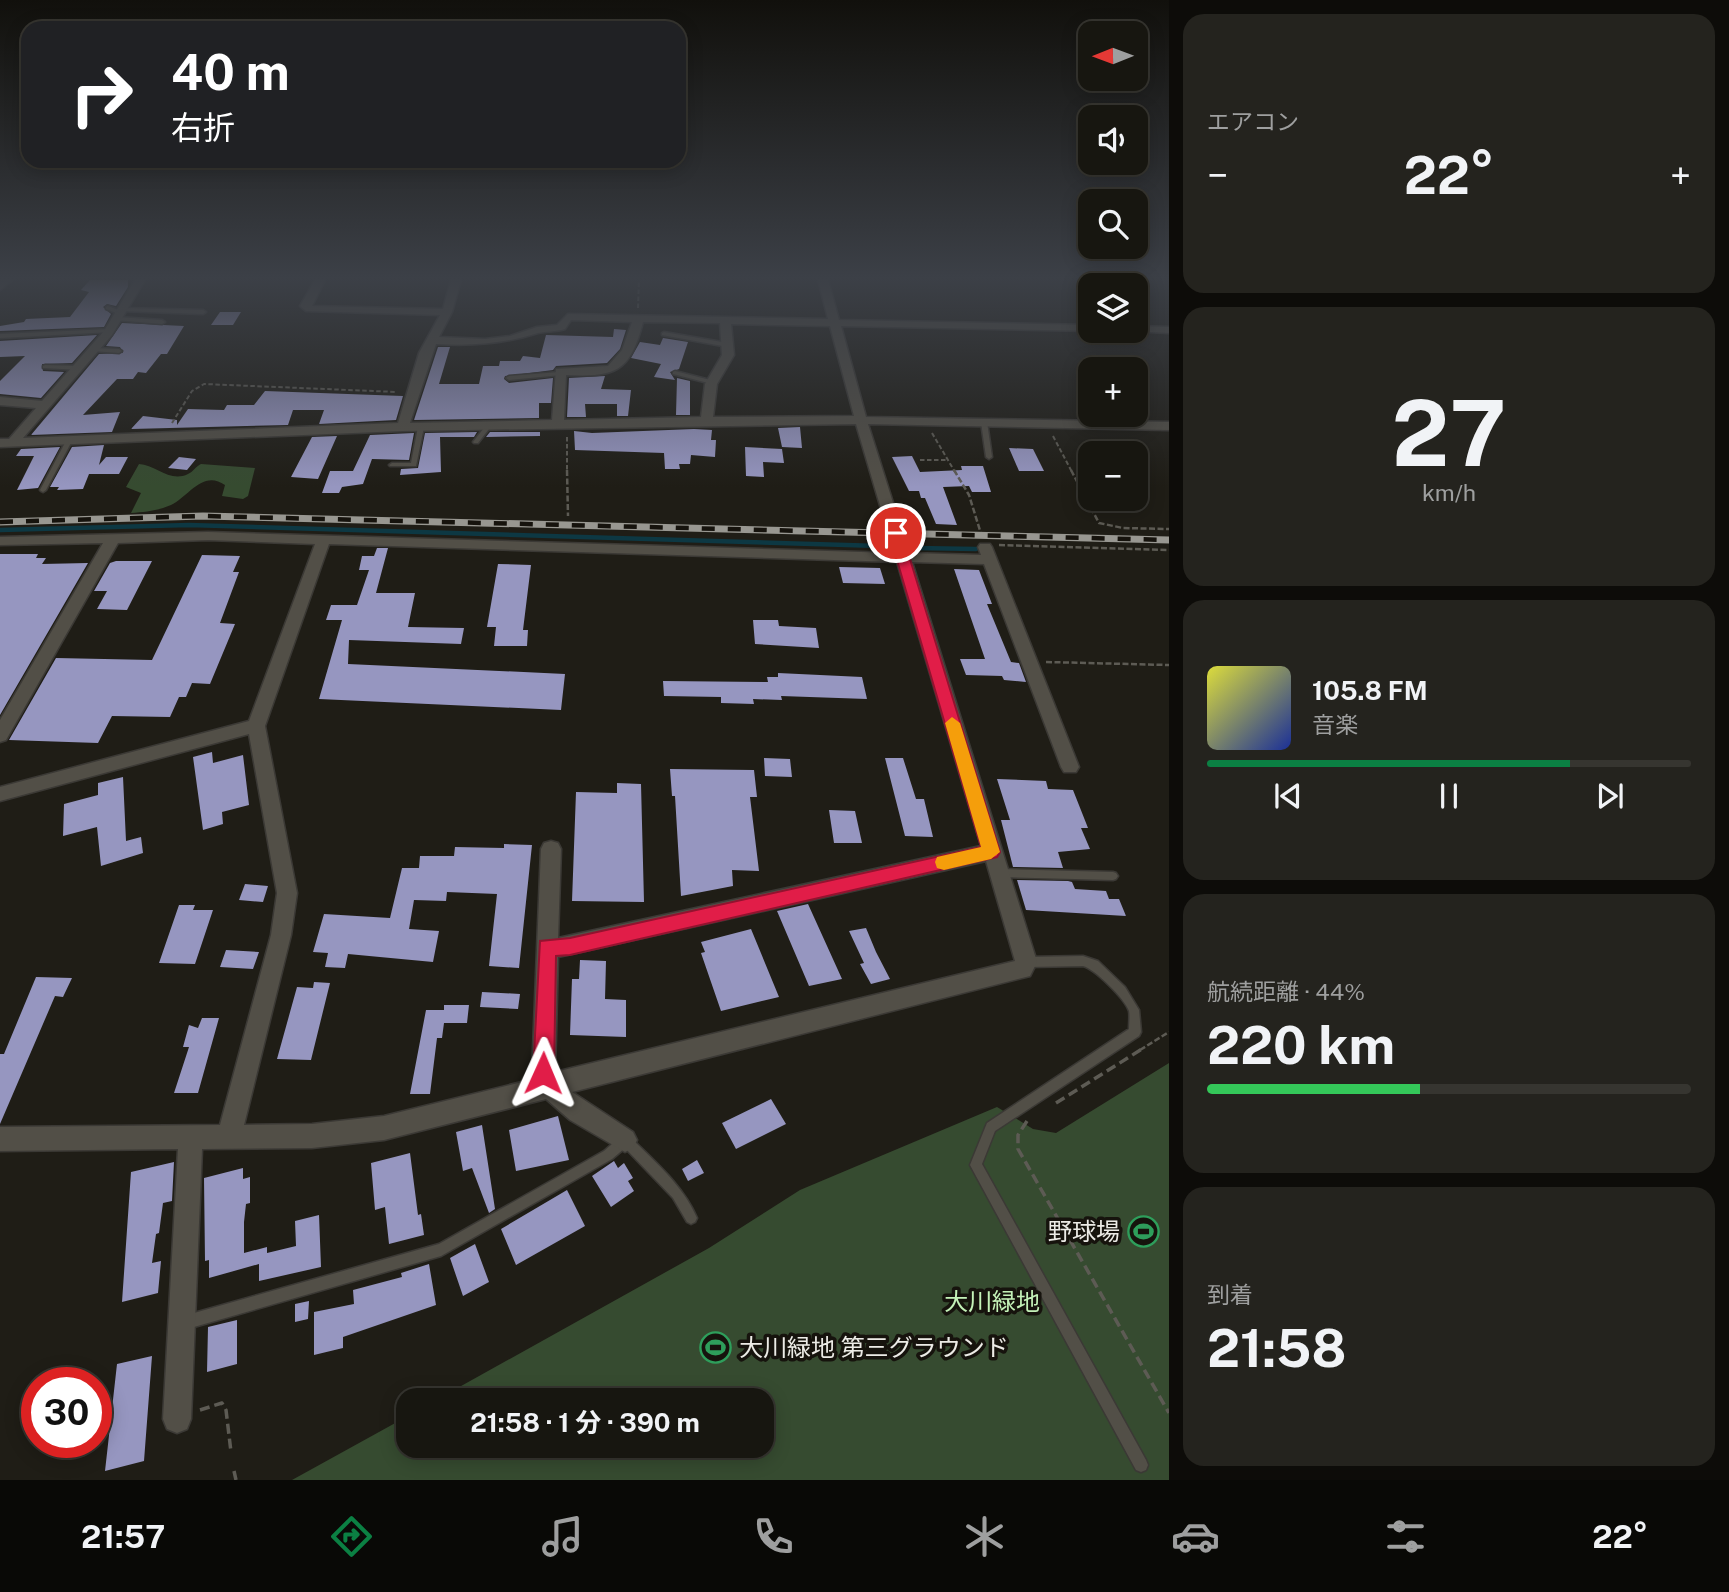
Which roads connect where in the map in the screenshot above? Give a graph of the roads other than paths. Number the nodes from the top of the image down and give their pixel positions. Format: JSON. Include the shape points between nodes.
{"nodes":[{"id":1,"x":429,"y":349,"type":"edge"},
{"id":2,"x":626,"y":349,"type":"edge"},
{"id":3,"x":728,"y":349,"type":"edge"},
{"id":4,"x":842,"y":349,"type":"edge"},
{"id":5,"x":94,"y":350,"type":"joint"},
{"id":6,"x":118,"y":352,"type":"dead end"},
{"id":7,"x":45,"y":368,"type":"dead end"},
{"id":8,"x":80,"y":368,"type":"junction"},
{"id":9,"x":675,"y":373,"type":"dead end"},
{"id":10,"x":559,"y":374,"type":"junction"},
{"id":11,"x":509,"y":378,"type":"dead end"},
{"id":12,"x":712,"y":382,"type":"junction"},
{"id":13,"x":0,"y":401,"type":"edge"},
{"id":14,"x":46,"y":405,"type":"junction"},
{"id":15,"x":862,"y":420,"type":"junction"},
{"id":16,"x":707,"y":421,"type":"junction"},
{"id":17,"x":984,"y":422,"type":"junction"},
{"id":18,"x":562,"y":424,"type":"junction"},
{"id":19,"x":489,"y":425,"type":"junction"},
{"id":20,"x":1169,"y":426,"type":"edge"},
{"id":21,"x":403,"y":427,"type":"junction"},
{"id":22,"x":421,"y":427,"type":"junction"},
{"id":23,"x":71,"y":439,"type":"junction"},
{"id":24,"x":475,"y":442,"type":"dead end"},
{"id":25,"x":7,"y":443,"type":"edge"},
{"id":26,"x":989,"y":457,"type":"dead end"},
{"id":27,"x":392,"y":465,"type":"dead end"},
{"id":28,"x":43,"y":490,"type":"dead end"},
{"id":29,"x":113,"y":538,"type":"junction"},
{"id":30,"x":324,"y":539,"type":"junction"},
{"id":31,"x":0,"y":541,"type":"edge"},
{"id":32,"x":903,"y":558,"type":"junction"},
{"id":33,"x":256,"y":726,"type":"junction"},
{"id":34,"x":0,"y":735,"type":"edge"},
{"id":35,"x":1070,"y":767,"type":"dead end"},
{"id":36,"x":0,"y":794,"type":"edge"},
{"id":37,"x":551,"y":849,"type":"dead end"},
{"id":38,"x":991,"y":852,"type":"junction"},
{"id":39,"x":999,"y":873,"type":"junction"},
{"id":40,"x":1113,"y":876,"type":"dead end"},
{"id":41,"x":547,"y":947,"type":"junction"},
{"id":42,"x":1026,"y":962,"type":"junction"},
{"id":43,"x":549,"y":1087,"type":"junction"},
{"id":44,"x":229,"y":1135,"type":"junction"},
{"id":45,"x":191,"y":1136,"type":"junction"},
{"id":46,"x":0,"y":1139,"type":"edge"},
{"id":47,"x":625,"y":1140,"type":"junction"},
{"id":48,"x":691,"y":1219,"type":"dead end"},
{"id":49,"x":183,"y":1323,"type":"junction"},
{"id":50,"x":177,"y":1419,"type":"road end"},
{"id":51,"x":1141,"y":1465,"type":"dead end"}],
"edges":[{"from":1,"to":21,"type":"street"},
{"from":2,"to":10,"type":"street","via":[[609,371]]},
{"from":3,"to":12,"type":"street"},
{"from":4,"to":15,"type":"street"},
{"from":5,"to":6,"type":"lane"},
{"from":5,"to":8,"type":"street"},
{"from":7,"to":8,"type":"lane"},
{"from":8,"to":14,"type":"street"},
{"from":9,"to":12,"type":"lane"},
{"from":10,"to":11,"type":"lane"},
{"from":10,"to":18,"type":"street"},
{"from":12,"to":16,"type":"street","via":[[706,399]]},
{"from":13,"to":14,"type":"street"},
{"from":14,"to":25,"type":"street"},
{"from":15,"to":16,"type":"street"},
{"from":15,"to":17,"type":"street"},
{"from":15,"to":32,"type":"street"},
{"from":16,"to":18,"type":"street"},
{"from":17,"to":20,"type":"street"},
{"from":17,"to":26,"type":"lane"},
{"from":18,"to":19,"type":"street"},
{"from":19,"to":22,"type":"street"},
{"from":19,"to":24,"type":"lane"},
{"from":21,"to":22,"type":"street"},
{"from":21,"to":23,"type":"street"},
{"from":22,"to":27,"type":"lane","via":[[415,465]]},
{"from":23,"to":25,"type":"street"},
{"from":23,"to":28,"type":"lane"},
{"from":29,"to":30,"type":"street"},
{"from":29,"to":31,"type":"street"},
{"from":29,"to":34,"type":"street"},
{"from":30,"to":32,"type":"street"},
{"from":30,"to":33,"type":"street"},
{"from":32,"to":35,"type":"street","via":[[987,554]]},
{"from":32,"to":38,"type":"street"},
{"from":33,"to":36,"type":"street"},
{"from":33,"to":44,"type":"street","via":[[287,894],[281,935]]},
{"from":37,"to":41,"type":"street"},
{"from":38,"to":39,"type":"street"},
{"from":38,"to":41,"type":"street","via":[[570,947]]},
{"from":39,"to":40,"type":"lane"},
{"from":39,"to":42,"type":"street"},
{"from":41,"to":43,"type":"street","via":[[543,1073]]},
{"from":42,"to":43,"type":"street","via":[[1013,974]]},
{"from":42,"to":51,"type":"lane","via":[[1094,964],[1134,1010],[1135,1032],[992,1128],[976,1165]]},
{"from":43,"to":44,"type":"street","via":[[354,1133]]},
{"from":43,"to":47,"type":"street"},
{"from":44,"to":45,"type":"street"},
{"from":45,"to":46,"type":"street"},
{"from":45,"to":49,"type":"street"},
{"from":47,"to":48,"type":"lane","via":[[677,1194]]},
{"from":47,"to":49,"type":"lane","via":[[608,1155],[441,1250]]},
{"from":49,"to":50,"type":"street"}]}
